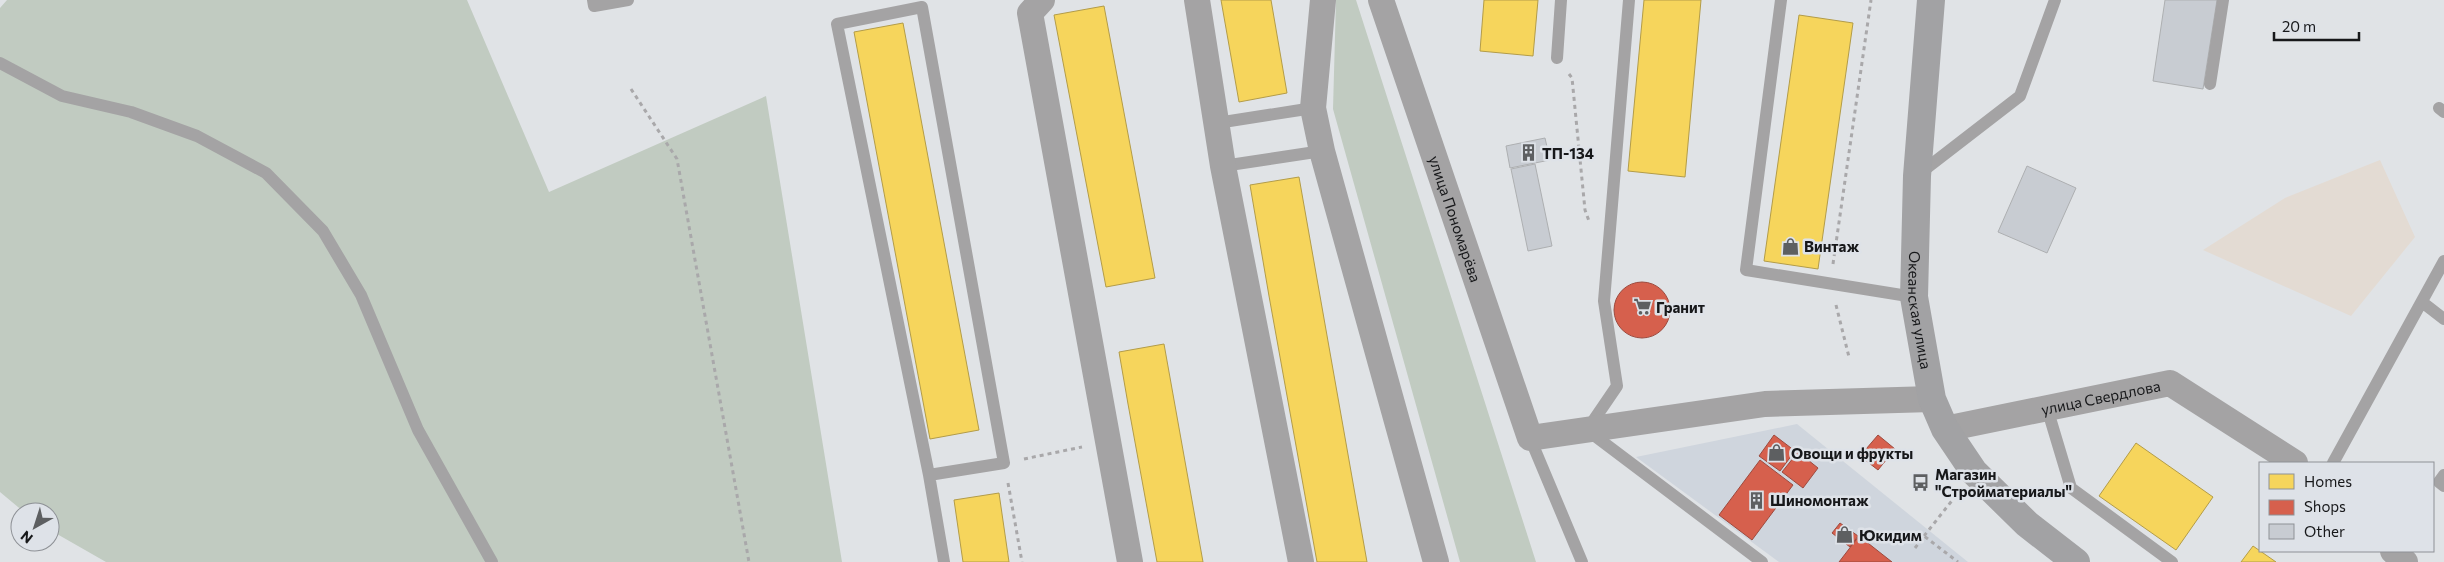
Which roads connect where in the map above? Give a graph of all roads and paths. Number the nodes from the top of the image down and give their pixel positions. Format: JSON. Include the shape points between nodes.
{"nodes":[{"id":1,"x":593,"y":0,"type":"edge"},
{"id":2,"x":628,"y":0,"type":"edge"},
{"id":3,"x":1042,"y":0,"type":"edge"},
{"id":4,"x":1197,"y":0,"type":"edge"},
{"id":5,"x":1324,"y":0,"type":"edge"},
{"id":6,"x":1381,"y":0,"type":"edge"},
{"id":7,"x":1561,"y":0,"type":"edge"},
{"id":8,"x":1629,"y":0,"type":"edge"},
{"id":9,"x":1781,"y":0,"type":"edge"},
{"id":10,"x":1871,"y":0,"type":"edge"},
{"id":11,"x":1931,"y":0,"type":"edge"},
{"id":12,"x":2055,"y":0,"type":"edge"},
{"id":13,"x":2223,"y":0,"type":"edge"},
{"id":14,"x":1557,"y":58,"type":"joint"},
{"id":15,"x":0,"y":63,"type":"edge"},
{"id":16,"x":2210,"y":84,"type":"dead end"},
{"id":17,"x":631,"y":89,"type":"dead end"},
{"id":18,"x":1313,"y":108,"type":"junction"},
{"id":19,"x":1217,"y":123,"type":"junction"},
{"id":20,"x":1322,"y":151,"type":"junction"},
{"id":21,"x":1223,"y":166,"type":"junction"},
{"id":22,"x":1917,"y":176,"type":"junction"},
{"id":23,"x":1591,"y":228,"type":"dead end"},
{"id":24,"x":2444,"y":261,"type":"edge"},
{"id":25,"x":1831,"y":284,"type":"junction"},
{"id":26,"x":1914,"y":297,"type":"junction"},
{"id":27,"x":2422,"y":302,"type":"junction"},
{"id":28,"x":2444,"y":319,"type":"edge"},
{"id":29,"x":1849,"y":358,"type":"dead end"},
{"id":30,"x":1932,"y":399,"type":"junction"},
{"id":31,"x":2047,"y":408,"type":"junction"},
{"id":32,"x":1945,"y":429,"type":"junction"},
{"id":33,"x":1587,"y":430,"type":"junction"},
{"id":34,"x":1530,"y":438,"type":"junction"},
{"id":35,"x":1109,"y":442,"type":"junction"},
{"id":36,"x":1004,"y":462,"type":"junction"},
{"id":37,"x":2293,"y":462,"type":"edge"},
{"id":38,"x":2334,"y":462,"type":"edge"},
{"id":39,"x":1974,"y":472,"type":"junction"},
{"id":40,"x":929,"y":475,"type":"junction"},
{"id":41,"x":2444,"y":475,"type":"edge"},
{"id":42,"x":2444,"y":486,"type":"edge"},
{"id":43,"x":1924,"y":536,"type":"junction"},
{"id":44,"x":1915,"y":548,"type":"dead end"},
{"id":45,"x":2394,"y":552,"type":"edge"},
{"id":46,"x":492,"y":562,"type":"edge"},
{"id":47,"x":749,"y":562,"type":"edge"},
{"id":48,"x":944,"y":562,"type":"edge"},
{"id":49,"x":1022,"y":562,"type":"edge"},
{"id":50,"x":1130,"y":562,"type":"edge"},
{"id":51,"x":1301,"y":562,"type":"edge"},
{"id":52,"x":1436,"y":562,"type":"edge"},
{"id":53,"x":1582,"y":562,"type":"edge"},
{"id":54,"x":1762,"y":562,"type":"edge"},
{"id":55,"x":1958,"y":562,"type":"edge"},
{"id":56,"x":2076,"y":562,"type":"edge"},
{"id":57,"x":2172,"y":562,"type":"edge"},
{"id":58,"x":2405,"y":562,"type":"edge"}],
"edges":[{"from":1,"to":2,"type":"lane","via":[[594,6]]},
{"from":3,"to":35,"type":"street","via":[[1030,13]]},
{"from":4,"to":19,"type":"street"},
{"from":5,"to":18,"type":"street"},
{"from":6,"to":34,"type":"street","name":"улица Пономарёва"},
{"from":7,"to":14,"type":"lane"},
{"from":8,"to":33,"type":"lane","via":[[1604,301],[1617,386]]},
{"from":9,"to":25,"type":"lane","via":[[1746,270]]},
{"from":10,"to":25,"type":"path"},
{"from":11,"to":22,"type":"main road","name":"Океанская улица"},
{"from":12,"to":22,"type":"lane","via":[[2020,96]]},
{"from":13,"to":16,"type":"lane"},
{"from":14,"to":23,"type":"path","via":[[1572,78],[1585,210]]},
{"from":15,"to":46,"type":"lane","via":[[62,96],[131,112],[197,136],[266,174],[323,231],[362,295],[418,430]]},
{"from":17,"to":47,"type":"path","via":[[677,159]]},
{"from":18,"to":19,"type":"lane"},
{"from":18,"to":20,"type":"street"},
{"from":19,"to":21,"type":"street"},
{"from":20,"to":21,"type":"lane"},
{"from":20,"to":52,"type":"street"},
{"from":21,"to":51,"type":"street"},
{"from":22,"to":26,"type":"main road","name":"Океанская улица"},
{"from":24,"to":27,"type":"lane"},
{"from":25,"to":26,"type":"lane"},
{"from":25,"to":29,"type":"path"},
{"from":26,"to":30,"type":"main road","name":"Океанская улица"},
{"from":27,"to":28,"type":"lane"},
{"from":27,"to":38,"type":"lane"},
{"from":30,"to":32,"type":"main road","name":"Океанская улица"},
{"from":30,"to":33,"type":"street","via":[[1764,404]]},
{"from":31,"to":32,"type":"street","name":"улица Свердлова"},
{"from":31,"to":37,"type":"street","name":"улица Свердлова","via":[[2170,383]]},
{"from":31,"to":57,"type":"lane","via":[[2072,488]]},
{"from":32,"to":39,"type":"main road","name":"Океанская улица"},
{"from":33,"to":34,"type":"street"},
{"from":33,"to":54,"type":"lane"},
{"from":34,"to":53,"type":"lane"},
{"from":35,"to":36,"type":"path"},
{"from":35,"to":50,"type":"street"},
{"from":36,"to":40,"type":"lane"},
{"from":36,"to":40,"type":"lane","via":[[922,7],[837,24]]},
{"from":36,"to":49,"type":"path"},
{"from":39,"to":43,"type":"path"},
{"from":39,"to":56,"type":"main road","name":"Океанская улица","via":[[2027,524]]},
{"from":40,"to":48,"type":"lane"},
{"from":41,"to":42,"type":"lane","via":[[2439,482]]},
{"from":43,"to":44,"type":"path"},
{"from":43,"to":55,"type":"path"},
{"from":45,"to":58,"type":"street"}]}
